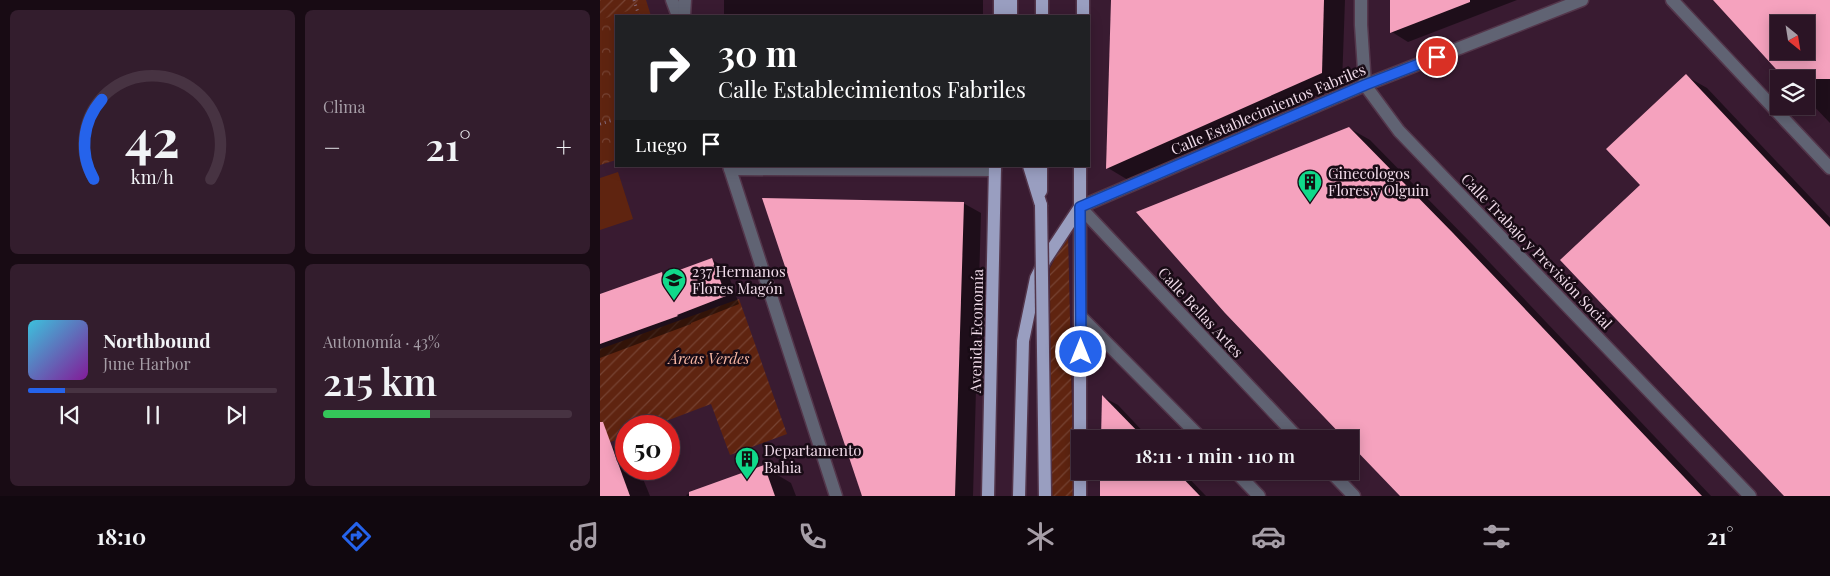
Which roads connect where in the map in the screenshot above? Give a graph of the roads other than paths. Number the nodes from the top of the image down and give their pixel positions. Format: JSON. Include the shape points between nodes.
{"nodes":[{"id":1,"x":672,"y":0,"type":"edge"},
{"id":2,"x":685,"y":0,"type":"edge"},
{"id":3,"x":1000,"y":0,"type":"edge"},
{"id":4,"x":1011,"y":0,"type":"edge"},
{"id":5,"x":1042,"y":0,"type":"edge"},
{"id":6,"x":1083,"y":0,"type":"edge"},
{"id":7,"x":1361,"y":0,"type":"edge"},
{"id":8,"x":1582,"y":0,"type":"edge"},
{"id":9,"x":1672,"y":0,"type":"edge"},
{"id":10,"x":678,"y":15,"type":"edge"},
{"id":11,"x":684,"y":15,"type":"edge"},
{"id":12,"x":1000,"y":15,"type":"edge"},
{"id":13,"x":1011,"y":15,"type":"edge"},
{"id":14,"x":1042,"y":15,"type":"edge"},
{"id":15,"x":1083,"y":15,"type":"edge"},
{"id":16,"x":1365,"y":85,"type":"junction"},
{"id":17,"x":1029,"y":167,"type":"edge"},
{"id":18,"x":1041,"y":167,"type":"edge"},
{"id":19,"x":1080,"y":167,"type":"edge"},
{"id":20,"x":729,"y":168,"type":"edge"},
{"id":21,"x":995,"y":168,"type":"edge"},
{"id":22,"x":1830,"y":168,"type":"edge"},
{"id":23,"x":1041,"y":205,"type":"junction"},
{"id":24,"x":1080,"y":207,"type":"junction"},
{"id":25,"x":1081,"y":317,"type":"junction"},
{"id":26,"x":1080,"y":430,"type":"edge"},
{"id":27,"x":1193,"y":430,"type":"edge"},
{"id":28,"x":1291,"y":430,"type":"edge"},
{"id":29,"x":1080,"y":480,"type":"edge"},
{"id":30,"x":1244,"y":480,"type":"edge"},
{"id":31,"x":1339,"y":480,"type":"edge"},
{"id":32,"x":836,"y":496,"type":"edge"},
{"id":33,"x":988,"y":496,"type":"edge"},
{"id":34,"x":1019,"y":496,"type":"edge"},
{"id":35,"x":1045,"y":496,"type":"edge"},
{"id":36,"x":1080,"y":496,"type":"edge"},
{"id":37,"x":1259,"y":496,"type":"edge"},
{"id":38,"x":1354,"y":496,"type":"edge"},
{"id":39,"x":1750,"y":496,"type":"edge"}],
"edges":[{"from":1,"to":10,"type":"street"},
{"from":2,"to":11,"type":"street"},
{"from":3,"to":12,"type":"main road"},
{"from":4,"to":13,"type":"main road"},
{"from":5,"to":14,"type":"main road"},
{"from":6,"to":15,"type":"main road"},
{"from":7,"to":16,"type":"street"},
{"from":8,"to":16,"type":"street","name":"Calle Establecimientos Fabriles"},
{"from":9,"to":22,"type":"street"},
{"from":16,"to":24,"type":"street","name":"Calle Establecimientos Fabriles"},
{"from":16,"to":39,"type":"street","name":"Calle Trabajo y Previsión Social","via":[[1399,131]]},
{"from":17,"to":23,"type":"main road"},
{"from":18,"to":23,"type":"main road"},
{"from":19,"to":24,"type":"main road"},
{"from":20,"to":21,"type":"street"},
{"from":20,"to":32,"type":"street"},
{"from":21,"to":33,"type":"main road","name":"Avenida Economía"},
{"from":23,"to":35,"type":"main road","bridge":true},
{"from":24,"to":25,"type":"main road"},
{"from":24,"to":28,"type":"street","name":"Calle Bellas Artes"},
{"from":24,"to":34,"type":"main road","via":[[1036,278],[1023,340]]},
{"from":25,"to":26,"type":"main road"},
{"from":25,"to":27,"type":"street"},
{"from":29,"to":36,"type":"main road"},
{"from":30,"to":37,"type":"street"},
{"from":31,"to":38,"type":"street"}]}
